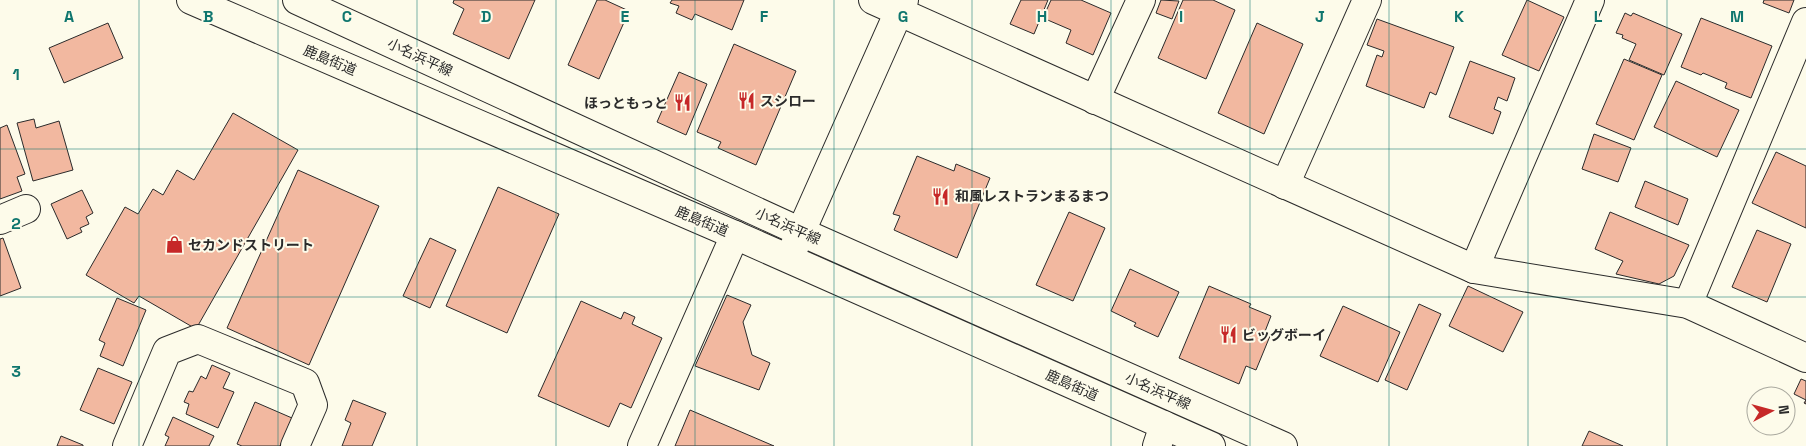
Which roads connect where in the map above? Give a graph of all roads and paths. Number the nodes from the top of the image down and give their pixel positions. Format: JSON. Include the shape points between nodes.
{"nodes":[{"id":1,"x":190,"y":0,"type":"edge"},
{"id":2,"x":297,"y":0,"type":"edge"},
{"id":3,"x":873,"y":0,"type":"edge"},
{"id":4,"x":1141,"y":0,"type":"edge"},
{"id":5,"x":1367,"y":0,"type":"edge"},
{"id":6,"x":1590,"y":0,"type":"edge"},
{"id":7,"x":902,"y":6,"type":"edge"},
{"id":8,"x":1806,"y":22,"type":"edge"},
{"id":9,"x":1095,"y":100,"type":"junction"},
{"id":10,"x":1286,"y":185,"type":"junction"},
{"id":11,"x":26,"y":208,"type":"dead end"},
{"id":12,"x":0,"y":220,"type":"edge"},
{"id":13,"x":801,"y":232,"type":"junction"},
{"id":14,"x":735,"y":235,"type":"junction"},
{"id":15,"x":788,"y":260,"type":"junction"},
{"id":16,"x":1474,"y":269,"type":"junction"},
{"id":17,"x":1688,"y":304,"type":"junction"},
{"id":18,"x":1806,"y":358,"type":"edge"},
{"id":19,"x":1161,"y":436,"type":"edge"},
{"id":20,"x":127,"y":446,"type":"edge"},
{"id":21,"x":295,"y":446,"type":"edge"},
{"id":22,"x":642,"y":446,"type":"edge"},
{"id":23,"x":1211,"y":446,"type":"edge"},
{"id":24,"x":1283,"y":446,"type":"edge"}],
"edges":[{"from":1,"to":14,"type":"street","name":"鹿島街道"},
{"from":2,"to":13,"type":"street","name":"小名浜平線"},
{"from":3,"to":7,"type":"street"},
{"from":4,"to":9,"type":"street"},
{"from":5,"to":10,"type":"street"},
{"from":6,"to":16,"type":"street"},
{"from":7,"to":9,"type":"street"},
{"from":7,"to":13,"type":"street"},
{"from":8,"to":17,"type":"street"},
{"from":9,"to":10,"type":"street"},
{"from":10,"to":16,"type":"street"},
{"from":11,"to":12,"type":"street"},
{"from":13,"to":15,"type":"street"},
{"from":13,"to":24,"type":"street","name":"小名浜平線"},
{"from":14,"to":15,"type":"street","name":"鹿島街道"},
{"from":14,"to":22,"type":"street"},
{"from":15,"to":19,"type":"street","name":"鹿島街道"},
{"from":16,"to":17,"type":"street"},
{"from":17,"to":18,"type":"street"},
{"from":19,"to":23,"type":"street","name":"鹿島街道"},
{"from":20,"to":21,"type":"street","via":[[166,351],[198,339],[305,383],[313,405]]}]}
